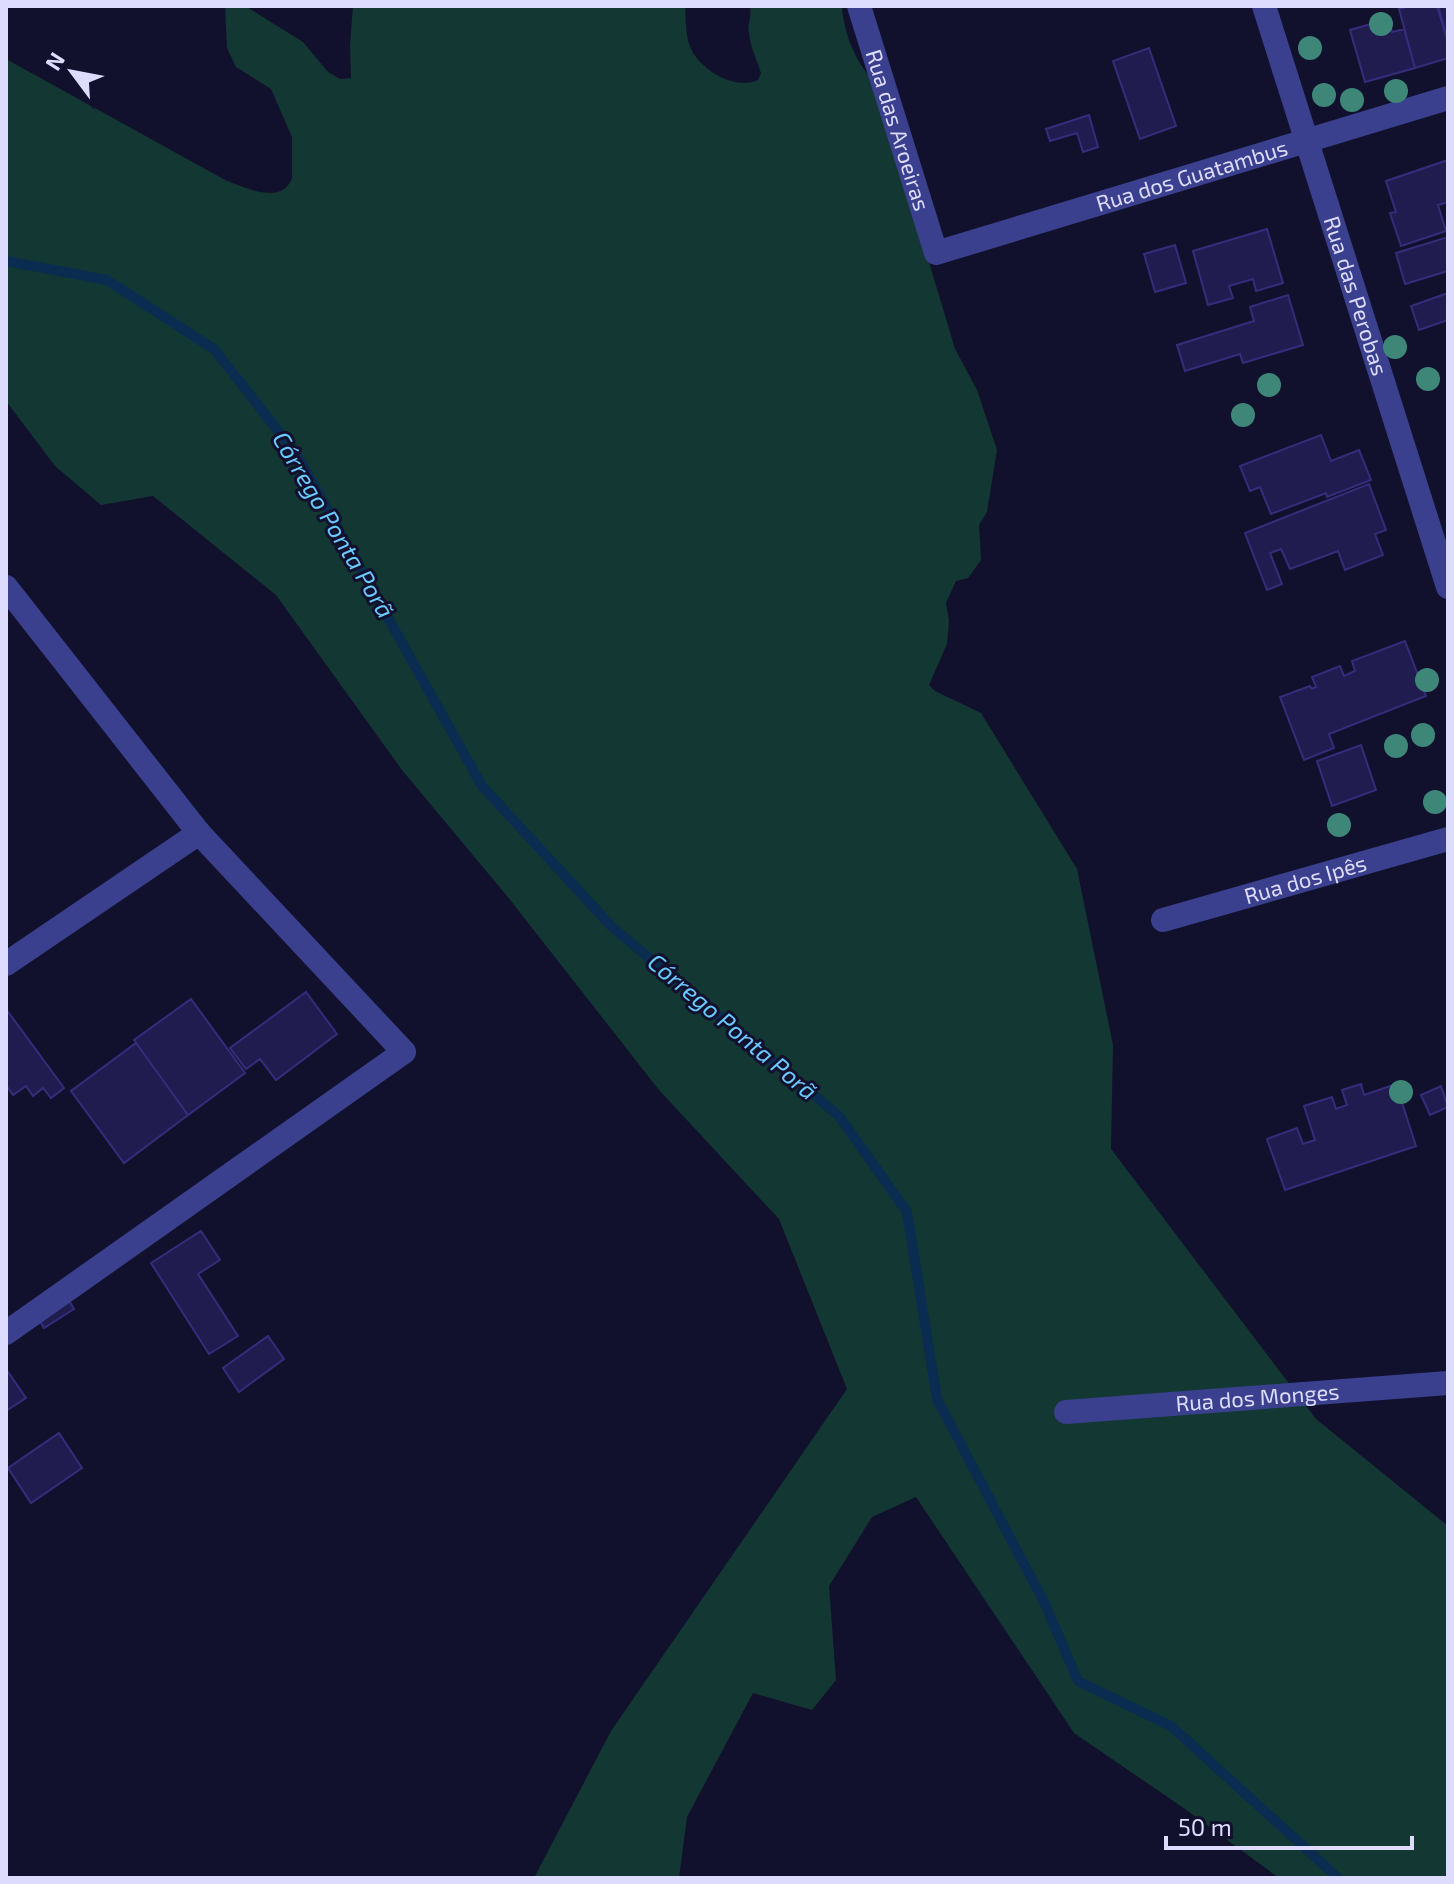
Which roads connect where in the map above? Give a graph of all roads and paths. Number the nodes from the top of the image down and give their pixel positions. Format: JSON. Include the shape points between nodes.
{"nodes":[{"id":1,"x":859,"y":6,"type":"edge"},
{"id":2,"x":1264,"y":6,"type":"edge"},
{"id":3,"x":1448,"y":98,"type":"edge"},
{"id":4,"x":1306,"y":141,"type":"junction"},
{"id":5,"x":936,"y":253,"type":"joint"},
{"id":6,"x":6,"y":587,"type":"edge"},
{"id":7,"x":1448,"y":587,"type":"edge"},
{"id":8,"x":199,"y":833,"type":"junction"},
{"id":9,"x":1448,"y":839,"type":"edge"},
{"id":10,"x":1163,"y":920,"type":"dead end"},
{"id":11,"x":6,"y":964,"type":"edge"},
{"id":12,"x":6,"y":1333,"type":"edge"},
{"id":13,"x":1448,"y":1383,"type":"edge"},
{"id":14,"x":1066,"y":1412,"type":"dead end"}],
"edges":[{"from":1,"to":5,"type":"street","name":"Rua das Aroeiras"},
{"from":2,"to":4,"type":"street","name":"Rua das Perobas"},
{"from":3,"to":4,"type":"street","name":"Rua dos Guatambus"},
{"from":4,"to":5,"type":"street","name":"Rua dos Guatambus"},
{"from":4,"to":7,"type":"street","name":"Rua das Perobas"},
{"from":6,"to":8,"type":"street"},
{"from":8,"to":11,"type":"street"},
{"from":8,"to":12,"type":"street","via":[[404,1052]]},
{"from":9,"to":10,"type":"street","name":"Rua dos Ipês"},
{"from":13,"to":14,"type":"street","name":"Rua dos Monges"}]}
